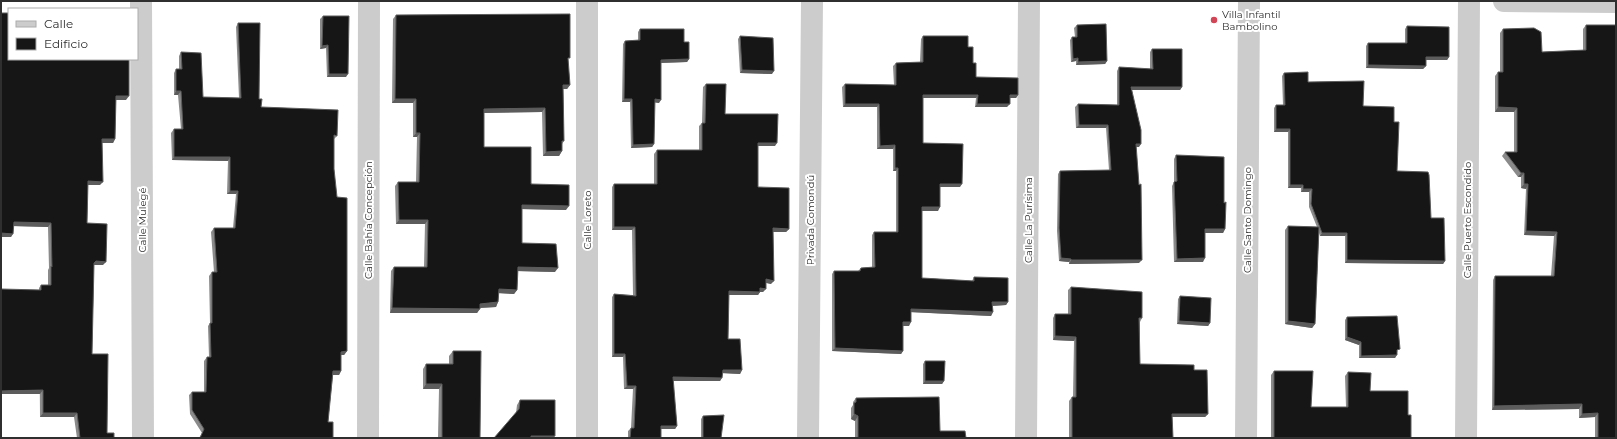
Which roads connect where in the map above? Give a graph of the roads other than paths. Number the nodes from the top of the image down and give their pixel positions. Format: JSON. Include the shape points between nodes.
{"nodes":[{"id":1,"x":141,"y":1,"type":"edge"},
{"id":2,"x":369,"y":1,"type":"edge"},
{"id":3,"x":587,"y":1,"type":"edge"},
{"id":4,"x":812,"y":1,"type":"edge"},
{"id":5,"x":1030,"y":1,"type":"edge"},
{"id":6,"x":1249,"y":1,"type":"edge"},
{"id":7,"x":1469,"y":1,"type":"edge"},
{"id":8,"x":1504,"y":1,"type":"edge"},
{"id":9,"x":1616,"y":2,"type":"edge"},
{"id":10,"x":143,"y":438,"type":"edge"},
{"id":11,"x":368,"y":438,"type":"edge"},
{"id":12,"x":587,"y":438,"type":"edge"},
{"id":13,"x":808,"y":438,"type":"edge"},
{"id":14,"x":1026,"y":438,"type":"edge"},
{"id":15,"x":1246,"y":438,"type":"edge"},
{"id":16,"x":1466,"y":438,"type":"edge"}],
"edges":[{"from":1,"to":10,"type":"street","name":"Calle Mulegé"},
{"from":2,"to":11,"type":"street","name":"Calle Bahía Concepción"},
{"from":3,"to":12,"type":"street","name":"Calle Loreto"},
{"from":4,"to":13,"type":"street","name":"Privada Comondú"},
{"from":5,"to":14,"type":"street","name":"Calle La Purísima"},
{"from":6,"to":15,"type":"street","name":"Calle Santo Domingo"},
{"from":7,"to":16,"type":"street","name":"Calle Puerto Escondido"},
{"from":8,"to":9,"type":"street"}]}
